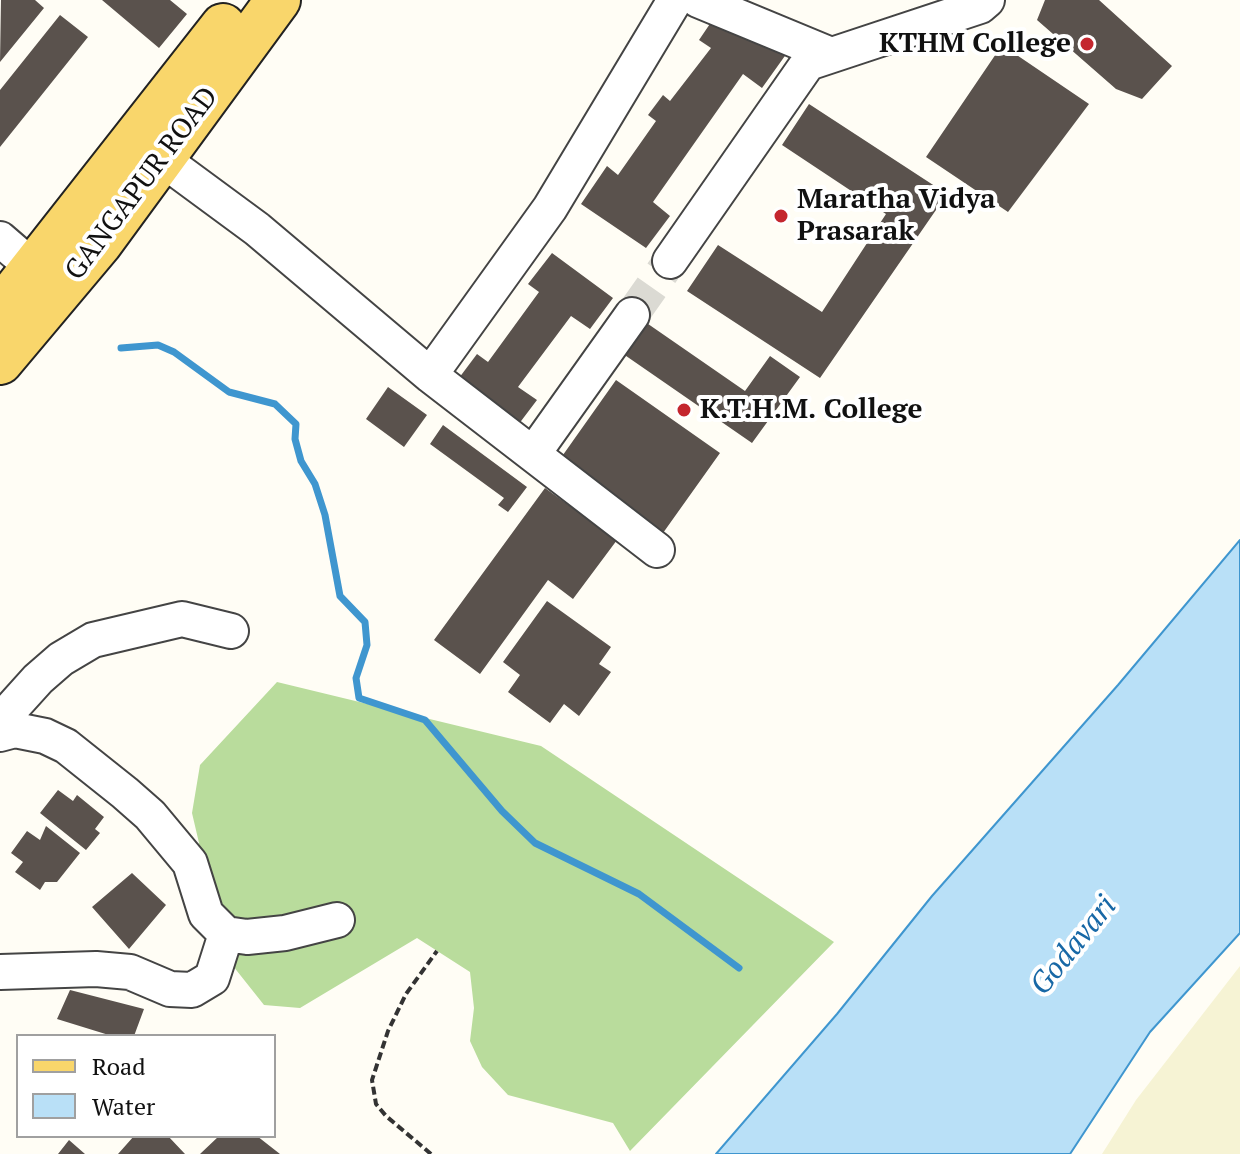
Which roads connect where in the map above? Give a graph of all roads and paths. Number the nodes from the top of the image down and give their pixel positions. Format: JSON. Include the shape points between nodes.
{"nodes":[{"id":1,"x":243,"y":0,"type":"edge"},
{"id":2,"x":278,"y":0,"type":"edge"},
{"id":3,"x":675,"y":0,"type":"edge"},
{"id":4,"x":698,"y":0,"type":"edge"},
{"id":5,"x":987,"y":0,"type":"edge"},
{"id":6,"x":831,"y":55,"type":"junction"},
{"id":7,"x":162,"y":159,"type":"junction"},
{"id":8,"x":0,"y":239,"type":"edge"},
{"id":9,"x":670,"y":261,"type":"tunnel mouth"},
{"id":10,"x":48,"y":280,"type":"junction"},
{"id":11,"x":1,"y":307,"type":"edge"},
{"id":12,"x":632,"y":315,"type":"tunnel mouth"},
{"id":13,"x":0,"y":362,"type":"edge"},
{"id":14,"x":430,"y":375,"type":"junction"},
{"id":15,"x":533,"y":454,"type":"junction"},
{"id":16,"x":657,"y":550,"type":"dead end"},
{"id":17,"x":231,"y":631,"type":"dead end"},
{"id":18,"x":0,"y":721,"type":"edge"},
{"id":19,"x":0,"y":734,"type":"edge"},
{"id":20,"x":337,"y":920,"type":"dead end"},
{"id":21,"x":226,"y":934,"type":"junction"},
{"id":22,"x":437,"y":951,"type":"dead end"},
{"id":23,"x":0,"y":972,"type":"edge"},
{"id":24,"x":431,"y":1154,"type":"edge"}],
"edges":[{"from":1,"to":10,"type":"main road","name":"GANGAPUR ROAD"},
{"from":2,"to":7,"type":"main road","name":"GANGAPUR ROAD"},
{"from":3,"to":14,"type":"street","via":[[550,208]]},
{"from":4,"to":6,"type":"street"},
{"from":5,"to":6,"type":"street"},
{"from":6,"to":9,"type":"street","via":[[808,63]]},
{"from":7,"to":10,"type":"main road","name":"GANGAPUR ROAD"},
{"from":7,"to":14,"type":"street","via":[[257,229]]},
{"from":8,"to":10,"type":"street"},
{"from":10,"to":11,"type":"main road","name":"GANGAPUR ROAD"},
{"from":10,"to":13,"type":"main road","name":"GANGAPUR ROAD"},
{"from":12,"to":15,"type":"street"},
{"from":14,"to":15,"type":"street"},
{"from":15,"to":16,"type":"street"},
{"from":17,"to":18,"type":"street","via":[[182,619],[93,640],[38,679]]},
{"from":19,"to":21,"type":"street","via":[[15,730],[55,741],[133,800],[190,863],[206,914]]},
{"from":20,"to":21,"type":"street","via":[[285,933]]},
{"from":21,"to":23,"type":"street","via":[[212,978],[192,990],[170,989],[130,972]]},
{"from":22,"to":24,"type":"path","via":[[400,1007],[372,1080],[376,1104]]}]}
